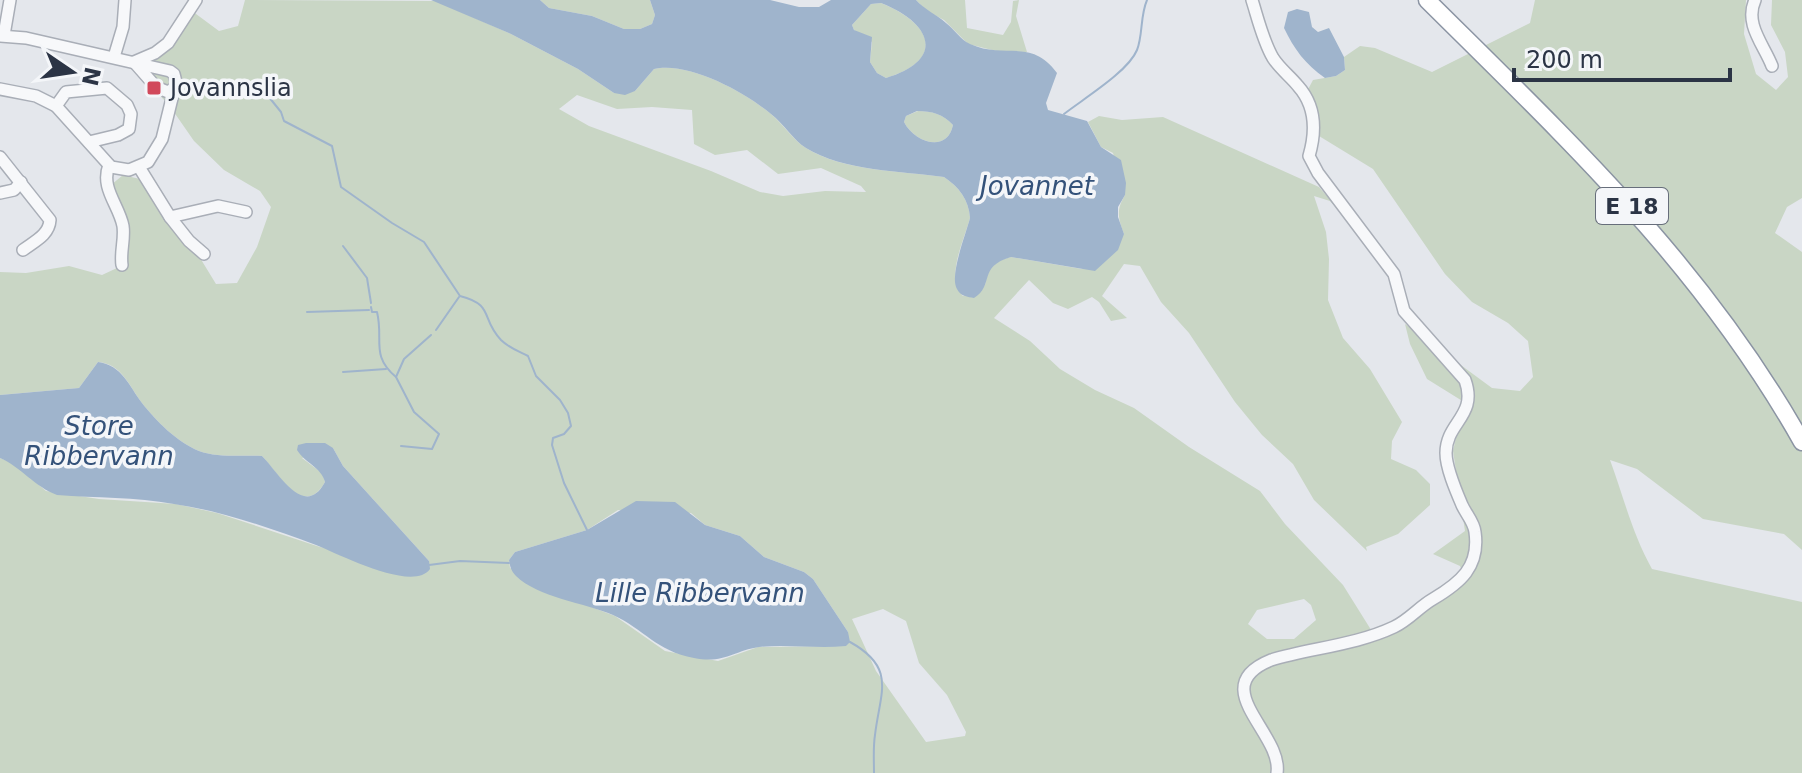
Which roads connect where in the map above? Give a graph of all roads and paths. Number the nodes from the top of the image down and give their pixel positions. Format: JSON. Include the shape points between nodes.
{"nodes":[{"id":1,"x":10,"y":0,"type":"edge"},
{"id":2,"x":125,"y":0,"type":"edge"},
{"id":3,"x":196,"y":0,"type":"edge"},
{"id":4,"x":1252,"y":0,"type":"edge"},
{"id":5,"x":1427,"y":0,"type":"edge"},
{"id":6,"x":1442,"y":0,"type":"edge"},
{"id":7,"x":1755,"y":0,"type":"edge"},
{"id":8,"x":2,"y":36,"type":"edge"},
{"id":9,"x":114,"y":57,"type":"junction"},
{"id":10,"x":134,"y":62,"type":"junction"},
{"id":11,"x":1772,"y":66,"type":"dead end"},
{"id":12,"x":174,"y":88,"type":"junction"},
{"id":13,"x":0,"y":89,"type":"edge"},
{"id":14,"x":56,"y":106,"type":"junction"},
{"id":15,"x":89,"y":142,"type":"junction"},
{"id":16,"x":1,"y":161,"type":"edge"},
{"id":17,"x":109,"y":165,"type":"junction"},
{"id":18,"x":139,"y":167,"type":"junction"},
{"id":19,"x":21,"y":182,"type":"junction"},
{"id":20,"x":0,"y":193,"type":"edge"},
{"id":21,"x":246,"y":212,"type":"dead end"},
{"id":22,"x":170,"y":217,"type":"junction"},
{"id":23,"x":23,"y":250,"type":"dead end"},
{"id":24,"x":204,"y":254,"type":"dead end"},
{"id":25,"x":122,"y":265,"type":"dead end"},
{"id":26,"x":1802,"y":420,"type":"edge"},
{"id":27,"x":1802,"y":442,"type":"edge"},
{"id":28,"x":1277,"y":773,"type":"edge"}],
"edges":[{"from":1,"to":8,"type":"street"},
{"from":2,"to":9,"type":"street"},
{"from":3,"to":10,"type":"street","via":[[168,43]]},
{"from":4,"to":28,"type":"street","via":[[1271,53],[1301,89],[1312,114],[1315,133],[1309,156],[1318,173],[1394,274],[1404,311],[1465,380],[1469,403],[1446,451],[1475,530],[1476,551],[1459,583],[1405,621],[1362,639],[1271,660],[1247,674],[1244,696],[1275,752]]},
{"from":5,"to":27,"type":"highway","number":"E 18","via":[[1657,235],[1734,335]]},
{"from":6,"to":26,"type":"highway","number":"E 18","via":[[1665,228],[1737,320]]},
{"from":7,"to":11,"type":"street","via":[[1755,33]]},
{"from":8,"to":9,"type":"street"},
{"from":9,"to":10,"type":"street"},
{"from":10,"to":12,"type":"street","via":[[160,91]]},
{"from":10,"to":12,"type":"street","via":[[174,74]]},
{"from":12,"to":18,"type":"street","via":[[162,139]]},
{"from":13,"to":14,"type":"street"},
{"from":14,"to":15,"type":"street"},
{"from":14,"to":15,"type":"street","via":[[66,92],[107,88],[116,94],[131,114],[129,129]]},
{"from":15,"to":17,"type":"street"},
{"from":16,"to":19,"type":"street"},
{"from":17,"to":18,"type":"street"},
{"from":17,"to":25,"type":"street","via":[[109,194],[123,223]]},
{"from":18,"to":22,"type":"street"},
{"from":19,"to":20,"type":"street"},
{"from":19,"to":23,"type":"street","via":[[50,224]]},
{"from":21,"to":22,"type":"street","via":[[218,206]]},
{"from":22,"to":24,"type":"street"}]}
